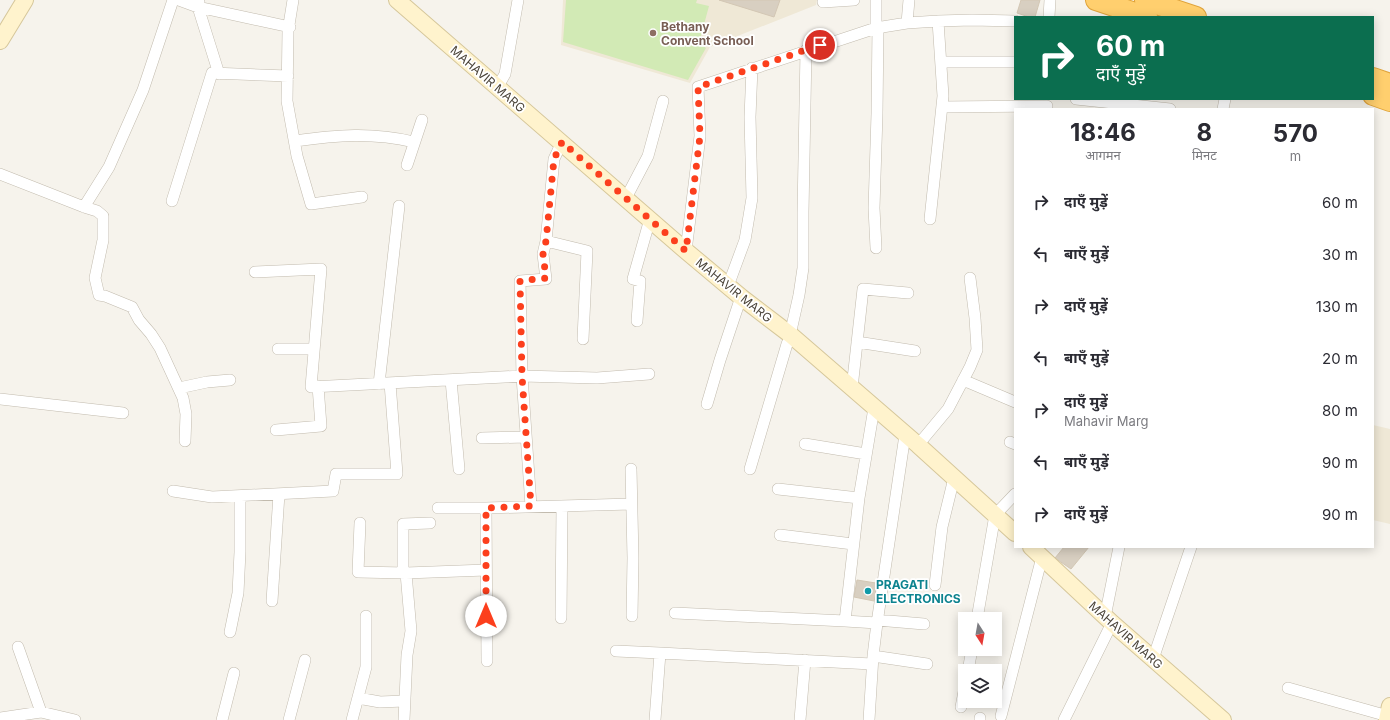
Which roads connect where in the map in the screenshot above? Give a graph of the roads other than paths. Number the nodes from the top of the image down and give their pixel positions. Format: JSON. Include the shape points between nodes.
{"nodes":[{"id":1,"x":25,"y":0,"type":"edge"},
{"id":2,"x":173,"y":0,"type":"edge"},
{"id":3,"x":179,"y":0,"type":"edge"},
{"id":4,"x":293,"y":0,"type":"edge"},
{"id":5,"x":397,"y":0,"type":"edge"},
{"id":6,"x":518,"y":0,"type":"edge"},
{"id":7,"x":854,"y":0,"type":"edge"},
{"id":8,"x":876,"y":0,"type":"edge"},
{"id":9,"x":909,"y":0,"type":"edge"},
{"id":10,"x":1050,"y":0,"type":"edge"},
{"id":11,"x":1096,"y":0,"type":"edge"},
{"id":12,"x":1145,"y":0,"type":"edge"},
{"id":13,"x":823,"y":2,"type":"dead end"},
{"id":14,"x":199,"y":4,"type":"edge"},
{"id":15,"x":1049,"y":16,"type":"edge"},
{"id":16,"x":1144,"y":16,"type":"edge"},
{"id":17,"x":1193,"y":16,"type":"edge"},
{"id":18,"x":938,"y":21,"type":"junction"},
{"id":19,"x":1014,"y":21,"type":"edge"},
{"id":20,"x":907,"y":23,"type":"junction"},
{"id":21,"x":290,"y":26,"type":"junction"},
{"id":22,"x":877,"y":28,"type":"junction"},
{"id":23,"x":0,"y":41,"type":"edge"},
{"id":24,"x":806,"y":50,"type":"junction"},
{"id":25,"x":941,"y":62,"type":"junction"},
{"id":26,"x":1014,"y":62,"type":"edge"},
{"id":27,"x":752,"y":68,"type":"junction"},
{"id":28,"x":219,"y":74,"type":"junction"},
{"id":29,"x":288,"y":76,"type":"junction"},
{"id":30,"x":1374,"y":78,"type":"edge"},
{"id":31,"x":1390,"y":84,"type":"edge"},
{"id":32,"x":497,"y":88,"type":"junction"},
{"id":33,"x":1374,"y":95,"type":"edge"},
{"id":34,"x":1085,"y":100,"type":"edge"},
{"id":35,"x":663,"y":101,"type":"dead end"},
{"id":36,"x":1390,"y":101,"type":"edge"},
{"id":37,"x":1047,"y":105,"type":"edge"},
{"id":38,"x":942,"y":107,"type":"junction"},
{"id":39,"x":1161,"y":108,"type":"edge"},
{"id":40,"x":422,"y":120,"type":"dead end"},
{"id":41,"x":294,"y":141,"type":"junction"},
{"id":42,"x":414,"y":142,"type":"junction"},
{"id":43,"x":562,"y":142,"type":"junction"},
{"id":44,"x":407,"y":165,"type":"dead end"},
{"id":45,"x":0,"y":174,"type":"edge"},
{"id":46,"x":362,"y":197,"type":"dead end"},
{"id":47,"x":626,"y":198,"type":"junction"},
{"id":48,"x":172,"y":201,"type":"dead end"},
{"id":49,"x":398,"y":206,"type":"dead end"},
{"id":50,"x":84,"y":207,"type":"junction"},
{"id":51,"x":650,"y":219,"type":"junction"},
{"id":52,"x":930,"y":219,"type":"dead end"},
{"id":53,"x":546,"y":241,"type":"junction"},
{"id":54,"x":876,"y":248,"type":"dead end"},
{"id":55,"x":686,"y":251,"type":"junction"},
{"id":56,"x":255,"y":272,"type":"dead end"},
{"id":57,"x":970,"y":278,"type":"dead end"},
{"id":58,"x":728,"y":286,"type":"junction"},
{"id":59,"x":908,"y":294,"type":"dead end"},
{"id":60,"x":741,"y":297,"type":"junction"},
{"id":61,"x":637,"y":321,"type":"dead end"},
{"id":62,"x":791,"y":335,"type":"junction"},
{"id":63,"x":583,"y":339,"type":"dead end"},
{"id":64,"x":857,"y":342,"type":"junction"},
{"id":65,"x":278,"y":349,"type":"dead end"},
{"id":66,"x":314,"y":349,"type":"junction"},
{"id":67,"x":915,"y":351,"type":"dead end"},
{"id":68,"x":649,"y":374,"type":"dead end"},
{"id":69,"x":522,"y":376,"type":"junction"},
{"id":70,"x":230,"y":380,"type":"dead end"},
{"id":71,"x":451,"y":380,"type":"junction"},
{"id":72,"x":963,"y":380,"type":"junction"},
{"id":73,"x":384,"y":383,"type":"junction"},
{"id":74,"x":318,"y":386,"type":"junction"},
{"id":75,"x":179,"y":388,"type":"junction"},
{"id":76,"x":852,"y":388,"type":"junction"},
{"id":77,"x":0,"y":399,"type":"edge"},
{"id":78,"x":1014,"y":402,"type":"edge"},
{"id":79,"x":707,"y":404,"type":"dead end"},
{"id":80,"x":874,"y":408,"type":"junction"},
{"id":81,"x":123,"y":414,"type":"dead end"},
{"id":82,"x":276,"y":430,"type":"dead end"},
{"id":83,"x":905,"y":434,"type":"junction"},
{"id":84,"x":526,"y":437,"type":"junction"},
{"id":85,"x":482,"y":438,"type":"dead end"},
{"id":86,"x":185,"y":441,"type":"dead end"},
{"id":87,"x":805,"y":444,"type":"dead end"},
{"id":88,"x":918,"y":445,"type":"junction"},
{"id":89,"x":866,"y":454,"type":"junction"},
{"id":90,"x":459,"y":469,"type":"dead end"},
{"id":91,"x":630,"y":469,"type":"dead end"},
{"id":92,"x":750,"y":469,"type":"dead end"},
{"id":93,"x":954,"y":478,"type":"junction"},
{"id":94,"x":778,"y":489,"type":"dead end"},
{"id":95,"x":172,"y":491,"type":"dead end"},
{"id":96,"x":279,"y":494,"type":"junction"},
{"id":97,"x":1014,"y":495,"type":"edge"},
{"id":98,"x":240,"y":496,"type":"junction"},
{"id":99,"x":859,"y":498,"type":"junction"},
{"id":100,"x":631,"y":504,"type":"junction"},
{"id":101,"x":531,"y":506,"type":"junction"},
{"id":102,"x":562,"y":507,"type":"junction"},
{"id":103,"x":438,"y":508,"type":"dead end"},
{"id":104,"x":486,"y":508,"type":"junction"},
{"id":105,"x":995,"y":515,"type":"junction"},
{"id":106,"x":360,"y":523,"type":"dead end"},
{"id":107,"x":430,"y":523,"type":"dead end"},
{"id":108,"x":1014,"y":532,"type":"edge"},
{"id":109,"x":780,"y":535,"type":"dead end"},
{"id":110,"x":853,"y":544,"type":"junction"},
{"id":111,"x":1120,"y":548,"type":"edge"},
{"id":112,"x":1191,"y":548,"type":"edge"},
{"id":113,"x":1037,"y":552,"type":"edge"},
{"id":114,"x":486,"y":570,"type":"junction"},
{"id":115,"x":405,"y":573,"type":"junction"},
{"id":116,"x":935,"y":585,"type":"dead end"},
{"id":117,"x":272,"y":601,"type":"dead end"},
{"id":118,"x":978,"y":612,"type":"edge"},
{"id":119,"x":675,"y":613,"type":"dead end"},
{"id":120,"x":366,"y":616,"type":"dead end"},
{"id":121,"x":632,"y":616,"type":"dead end"},
{"id":122,"x":562,"y":618,"type":"dead end"},
{"id":123,"x":1108,"y":620,"type":"junction"},
{"id":124,"x":845,"y":621,"type":"junction"},
{"id":125,"x":877,"y":621,"type":"junction"},
{"id":126,"x":924,"y":624,"type":"dead end"},
{"id":127,"x":230,"y":632,"type":"dead end"},
{"id":128,"x":18,"y":647,"type":"dead end"},
{"id":129,"x":616,"y":651,"type":"dead end"},
{"id":130,"x":660,"y":654,"type":"junction"},
{"id":131,"x":1153,"y":659,"type":"junction"},
{"id":132,"x":305,"y":660,"type":"dead end"},
{"id":133,"x":805,"y":660,"type":"junction"},
{"id":134,"x":873,"y":660,"type":"junction"},
{"id":135,"x":487,"y":661,"type":"dead end"},
{"id":136,"x":927,"y":664,"type":"dead end"},
{"id":137,"x":234,"y":673,"type":"dead end"},
{"id":138,"x":1288,"y":688,"type":"dead end"},
{"id":139,"x":358,"y":698,"type":"junction"},
{"id":140,"x":404,"y":701,"type":"junction"},
{"id":141,"x":41,"y":712,"type":"junction"},
{"id":142,"x":1388,"y":714,"type":"edge"},
{"id":143,"x":1001,"y":716,"type":"dead end"},
{"id":144,"x":0,"y":718,"type":"edge"},
{"id":145,"x":75,"y":720,"type":"edge"},
{"id":146,"x":222,"y":720,"type":"edge"},
{"id":147,"x":289,"y":720,"type":"edge"},
{"id":148,"x":352,"y":720,"type":"edge"},
{"id":149,"x":404,"y":720,"type":"edge"},
{"id":150,"x":654,"y":720,"type":"edge"},
{"id":151,"x":800,"y":720,"type":"edge"},
{"id":152,"x":869,"y":720,"type":"edge"},
{"id":153,"x":1064,"y":720,"type":"edge"},
{"id":154,"x":1223,"y":720,"type":"edge"}],
"edges":[{"from":1,"to":23,"type":"street"},
{"from":2,"to":50,"type":"street","via":[[143,90],[109,167]]},
{"from":3,"to":14,"type":"street"},
{"from":4,"to":21,"type":"street"},
{"from":5,"to":32,"type":"street","name":"MAHAVIR MARG"},
{"from":6,"to":32,"type":"street","via":[[505,74]]},
{"from":7,"to":13,"type":"street"},
{"from":8,"to":22,"type":"street"},
{"from":9,"to":20,"type":"street"},
{"from":10,"to":15,"type":"street"},
{"from":11,"to":16,"type":"highway"},
{"from":12,"to":17,"type":"highway"},
{"from":14,"to":21,"type":"street"},
{"from":14,"to":28,"type":"street"},
{"from":18,"to":19,"type":"street"},
{"from":18,"to":20,"type":"street"},
{"from":18,"to":25,"type":"street"},
{"from":20,"to":22,"type":"street"},
{"from":21,"to":29,"type":"street"},
{"from":22,"to":24,"type":"street"},
{"from":22,"to":54,"type":"street","via":[[874,208]]},
{"from":24,"to":27,"type":"street"},
{"from":24,"to":62,"type":"street","via":[[803,268]]},
{"from":25,"to":26,"type":"street"},
{"from":25,"to":38,"type":"street"},
{"from":27,"to":55,"type":"street","via":[[698,87],[700,136]]},
{"from":27,"to":58,"type":"street","via":[[752,198],[745,240]]},
{"from":28,"to":29,"type":"street"},
{"from":28,"to":48,"type":"street","via":[[212,73]]},
{"from":29,"to":41,"type":"street","via":[[288,101]]},
{"from":30,"to":31,"type":"highway"},
{"from":32,"to":43,"type":"street","name":"MAHAVIR MARG"},
{"from":33,"to":36,"type":"highway"},
{"from":34,"to":39,"type":"street"},
{"from":35,"to":47,"type":"street","via":[[648,156]]},
{"from":37,"to":38,"type":"street"},
{"from":38,"to":52,"type":"street"},
{"from":40,"to":42,"type":"street"},
{"from":41,"to":42,"type":"street","via":[[362,135],[392,137]]},
{"from":41,"to":46,"type":"street","via":[[311,204]]},
{"from":42,"to":44,"type":"street"},
{"from":43,"to":47,"type":"street","name":"MAHAVIR MARG"},
{"from":43,"to":53,"type":"street","via":[[554,159]]},
{"from":45,"to":50,"type":"street"},
{"from":47,"to":51,"type":"street","name":"MAHAVIR MARG"},
{"from":49,"to":73,"type":"street"},
{"from":50,"to":75,"type":"street","via":[[103,216],[103,240],[94,278],[99,295],[132,307],[138,320],[160,348]]},
{"from":51,"to":55,"type":"street","name":"MAHAVIR MARG"},
{"from":51,"to":61,"type":"street","via":[[633,279],[640,281]]},
{"from":53,"to":63,"type":"street","via":[[587,251]]},
{"from":53,"to":69,"type":"street","via":[[543,254],[546,278],[520,281]]},
{"from":55,"to":58,"type":"street","name":"MAHAVIR MARG"},
{"from":56,"to":66,"type":"street","via":[[321,269]]},
{"from":57,"to":72,"type":"street","via":[[977,350]]},
{"from":58,"to":60,"type":"street","name":"MAHAVIR MARG"},
{"from":59,"to":64,"type":"street","via":[[863,289]]},
{"from":60,"to":62,"type":"street","name":"MAHAVIR MARG"},
{"from":60,"to":79,"type":"street"},
{"from":62,"to":76,"type":"street","name":"MAHAVIR MARG"},
{"from":62,"to":92,"type":"street"},
{"from":64,"to":67,"type":"street"},
{"from":64,"to":76,"type":"street"},
{"from":65,"to":66,"type":"street"},
{"from":66,"to":74,"type":"street","via":[[310,387]]},
{"from":68,"to":69,"type":"street","via":[[597,378]]},
{"from":69,"to":71,"type":"street"},
{"from":69,"to":84,"type":"street"},
{"from":70,"to":75,"type":"street"},
{"from":71,"to":73,"type":"street"},
{"from":71,"to":90,"type":"street"},
{"from":72,"to":78,"type":"street"},
{"from":72,"to":88,"type":"street","via":[[948,410]]},
{"from":73,"to":74,"type":"street"},
{"from":73,"to":96,"type":"street","via":[[397,474],[336,474],[333,491]]},
{"from":74,"to":82,"type":"street","via":[[321,426]]},
{"from":75,"to":86,"type":"street","via":[[186,414]]},
{"from":76,"to":80,"type":"street","name":"MAHAVIR MARG"},
{"from":77,"to":81,"type":"street"},
{"from":80,"to":83,"type":"street","name":"MAHAVIR MARG"},
{"from":80,"to":89,"type":"street"},
{"from":83,"to":88,"type":"street","name":"MAHAVIR MARG"},
{"from":83,"to":125,"type":"street"},
{"from":84,"to":85,"type":"street"},
{"from":84,"to":101,"type":"street"},
{"from":87,"to":89,"type":"street"},
{"from":88,"to":93,"type":"street","name":"MAHAVIR MARG"},
{"from":89,"to":99,"type":"street"},
{"from":91,"to":100,"type":"street"},
{"from":93,"to":105,"type":"street","name":"MAHAVIR MARG"},
{"from":93,"to":116,"type":"street","via":[[942,527]]},
{"from":94,"to":99,"type":"street"},
{"from":95,"to":98,"type":"street","via":[[212,497]]},
{"from":96,"to":98,"type":"street"},
{"from":96,"to":117,"type":"street"},
{"from":97,"to":105,"type":"street"},
{"from":98,"to":127,"type":"street","via":[[238,593]]},
{"from":99,"to":110,"type":"street"},
{"from":100,"to":102,"type":"street"},
{"from":100,"to":121,"type":"street"},
{"from":101,"to":102,"type":"street"},
{"from":101,"to":104,"type":"street"},
{"from":102,"to":122,"type":"street"},
{"from":103,"to":104,"type":"street"},
{"from":104,"to":114,"type":"street"},
{"from":105,"to":108,"type":"street","name":"MAHAVIR MARG"},
{"from":105,"to":118,"type":"street"},
{"from":106,"to":115,"type":"street","via":[[358,572]]},
{"from":107,"to":115,"type":"street","via":[[403,524]]},
{"from":109,"to":110,"type":"street"},
{"from":110,"to":124,"type":"street"},
{"from":111,"to":123,"type":"street"},
{"from":112,"to":131,"type":"street"},
{"from":113,"to":123,"type":"street","name":"MAHAVIR MARG"},
{"from":113,"to":143,"type":"street"},
{"from":114,"to":115,"type":"street"},
{"from":114,"to":135,"type":"street"},
{"from":115,"to":140,"type":"street","via":[[411,631]]},
{"from":119,"to":124,"type":"street"},
{"from":120,"to":139,"type":"street","via":[[366,667]]},
{"from":123,"to":131,"type":"street","name":"MAHAVIR MARG"},
{"from":123,"to":153,"type":"street"},
{"from":124,"to":125,"type":"street"},
{"from":125,"to":126,"type":"street"},
{"from":125,"to":134,"type":"street"},
{"from":128,"to":141,"type":"street"},
{"from":129,"to":130,"type":"street"},
{"from":130,"to":133,"type":"street"},
{"from":130,"to":150,"type":"street"},
{"from":131,"to":154,"type":"street","name":"MAHAVIR MARG"},
{"from":132,"to":147,"type":"street"},
{"from":133,"to":134,"type":"street"},
{"from":133,"to":151,"type":"street"},
{"from":134,"to":136,"type":"street"},
{"from":134,"to":152,"type":"street"},
{"from":137,"to":146,"type":"street"},
{"from":138,"to":142,"type":"street"},
{"from":139,"to":140,"type":"street","via":[[380,702]]},
{"from":139,"to":148,"type":"street"},
{"from":140,"to":149,"type":"street"},
{"from":141,"to":144,"type":"street"},
{"from":141,"to":145,"type":"street"}]}
